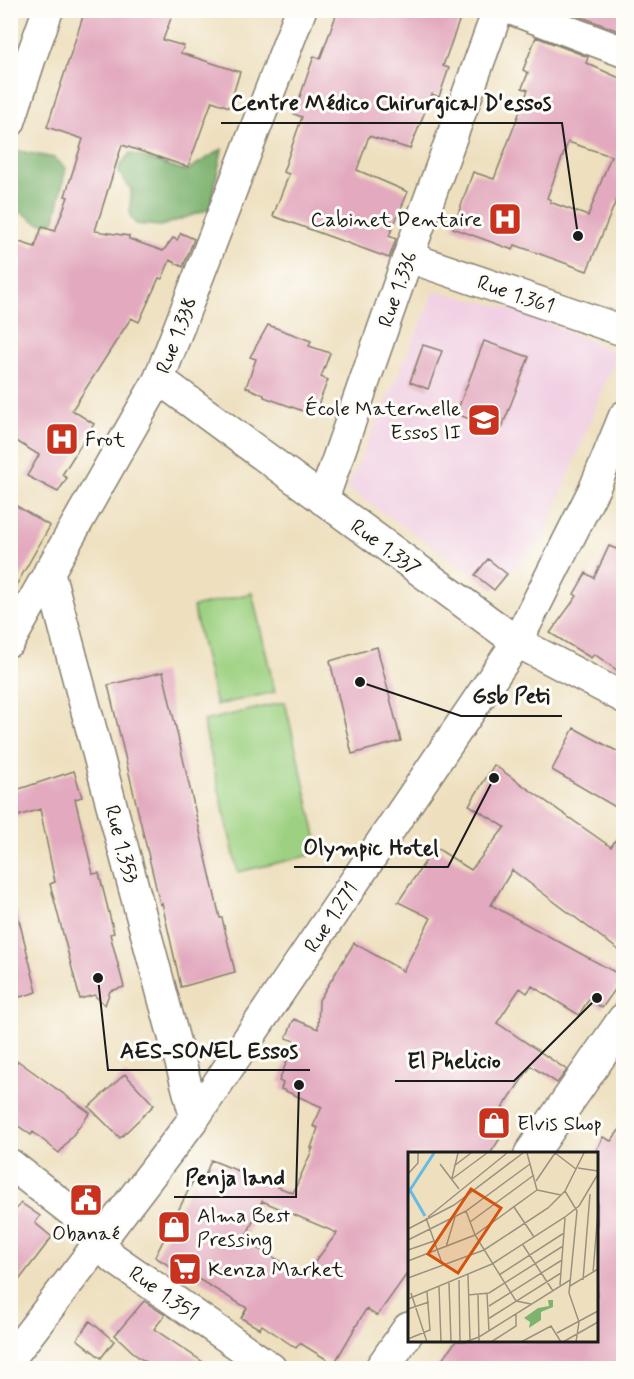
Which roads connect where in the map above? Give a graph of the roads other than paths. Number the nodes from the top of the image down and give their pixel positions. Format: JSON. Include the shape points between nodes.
{"nodes":[{"id":1,"x":48,"y":10,"type":"edge"},
{"id":2,"x":301,"y":10,"type":"edge"},
{"id":3,"x":498,"y":10,"type":"edge"},
{"id":4,"x":513,"y":10,"type":"edge"},
{"id":5,"x":624,"y":52,"type":"edge"},
{"id":6,"x":10,"y":122,"type":"edge"},
{"id":7,"x":408,"y":257,"type":"junction"},
{"id":8,"x":624,"y":332,"type":"edge"},
{"id":9,"x":159,"y":379,"type":"junction"},
{"id":10,"x":624,"y":416,"type":"edge"},
{"id":11,"x":323,"y":500,"type":"junction"},
{"id":12,"x":49,"y":571,"type":"junction"},
{"id":13,"x":10,"y":641,"type":"edge"},
{"id":14,"x":517,"y":642,"type":"junction"},
{"id":15,"x":624,"y":698,"type":"edge"},
{"id":16,"x":624,"y":1020,"type":"edge"},
{"id":17,"x":195,"y":1117,"type":"junction"},
{"id":18,"x":532,"y":1152,"type":"edge"},
{"id":19,"x":10,"y":1164,"type":"edge"},
{"id":20,"x":100,"y":1241,"type":"junction"},
{"id":21,"x":408,"y":1330,"type":"edge"},
{"id":22,"x":10,"y":1359,"type":"edge"},
{"id":23,"x":271,"y":1368,"type":"edge"},
{"id":24,"x":381,"y":1368,"type":"edge"}],
"edges":[{"from":1,"to":6,"type":"street"},
{"from":2,"to":9,"type":"street","name":"Rue 1.338"},
{"from":3,"to":7,"type":"street","name":"Rue 1.336"},
{"from":4,"to":5,"type":"street"},
{"from":7,"to":8,"type":"street","name":"Rue 1.361"},
{"from":7,"to":11,"type":"street","name":"Rue 1.336"},
{"from":9,"to":11,"type":"street","name":"Rue 1.337"},
{"from":9,"to":12,"type":"street","name":"Rue 1.338"},
{"from":10,"to":14,"type":"street","name":"Rue 1.271","via":[[595,487]]},
{"from":11,"to":14,"type":"street","name":"Rue 1.337"},
{"from":12,"to":13,"type":"street","name":"Rue 1.338"},
{"from":12,"to":17,"type":"street","name":"Rue 1.353"},
{"from":14,"to":15,"type":"street","name":"Rue 1.337"},
{"from":14,"to":17,"type":"street","name":"Rue 1.271"},
{"from":16,"to":18,"type":"main road"},
{"from":17,"to":20,"type":"street","name":"Rue 1.271"},
{"from":19,"to":20,"type":"street","name":"Rue 1.351","via":[[85,1222]]},
{"from":20,"to":22,"type":"street","name":"Rue 1.271"},
{"from":20,"to":23,"type":"street","name":"Rue 1.351","via":[[112,1257]]},
{"from":21,"to":24,"type":"main road"}]}
